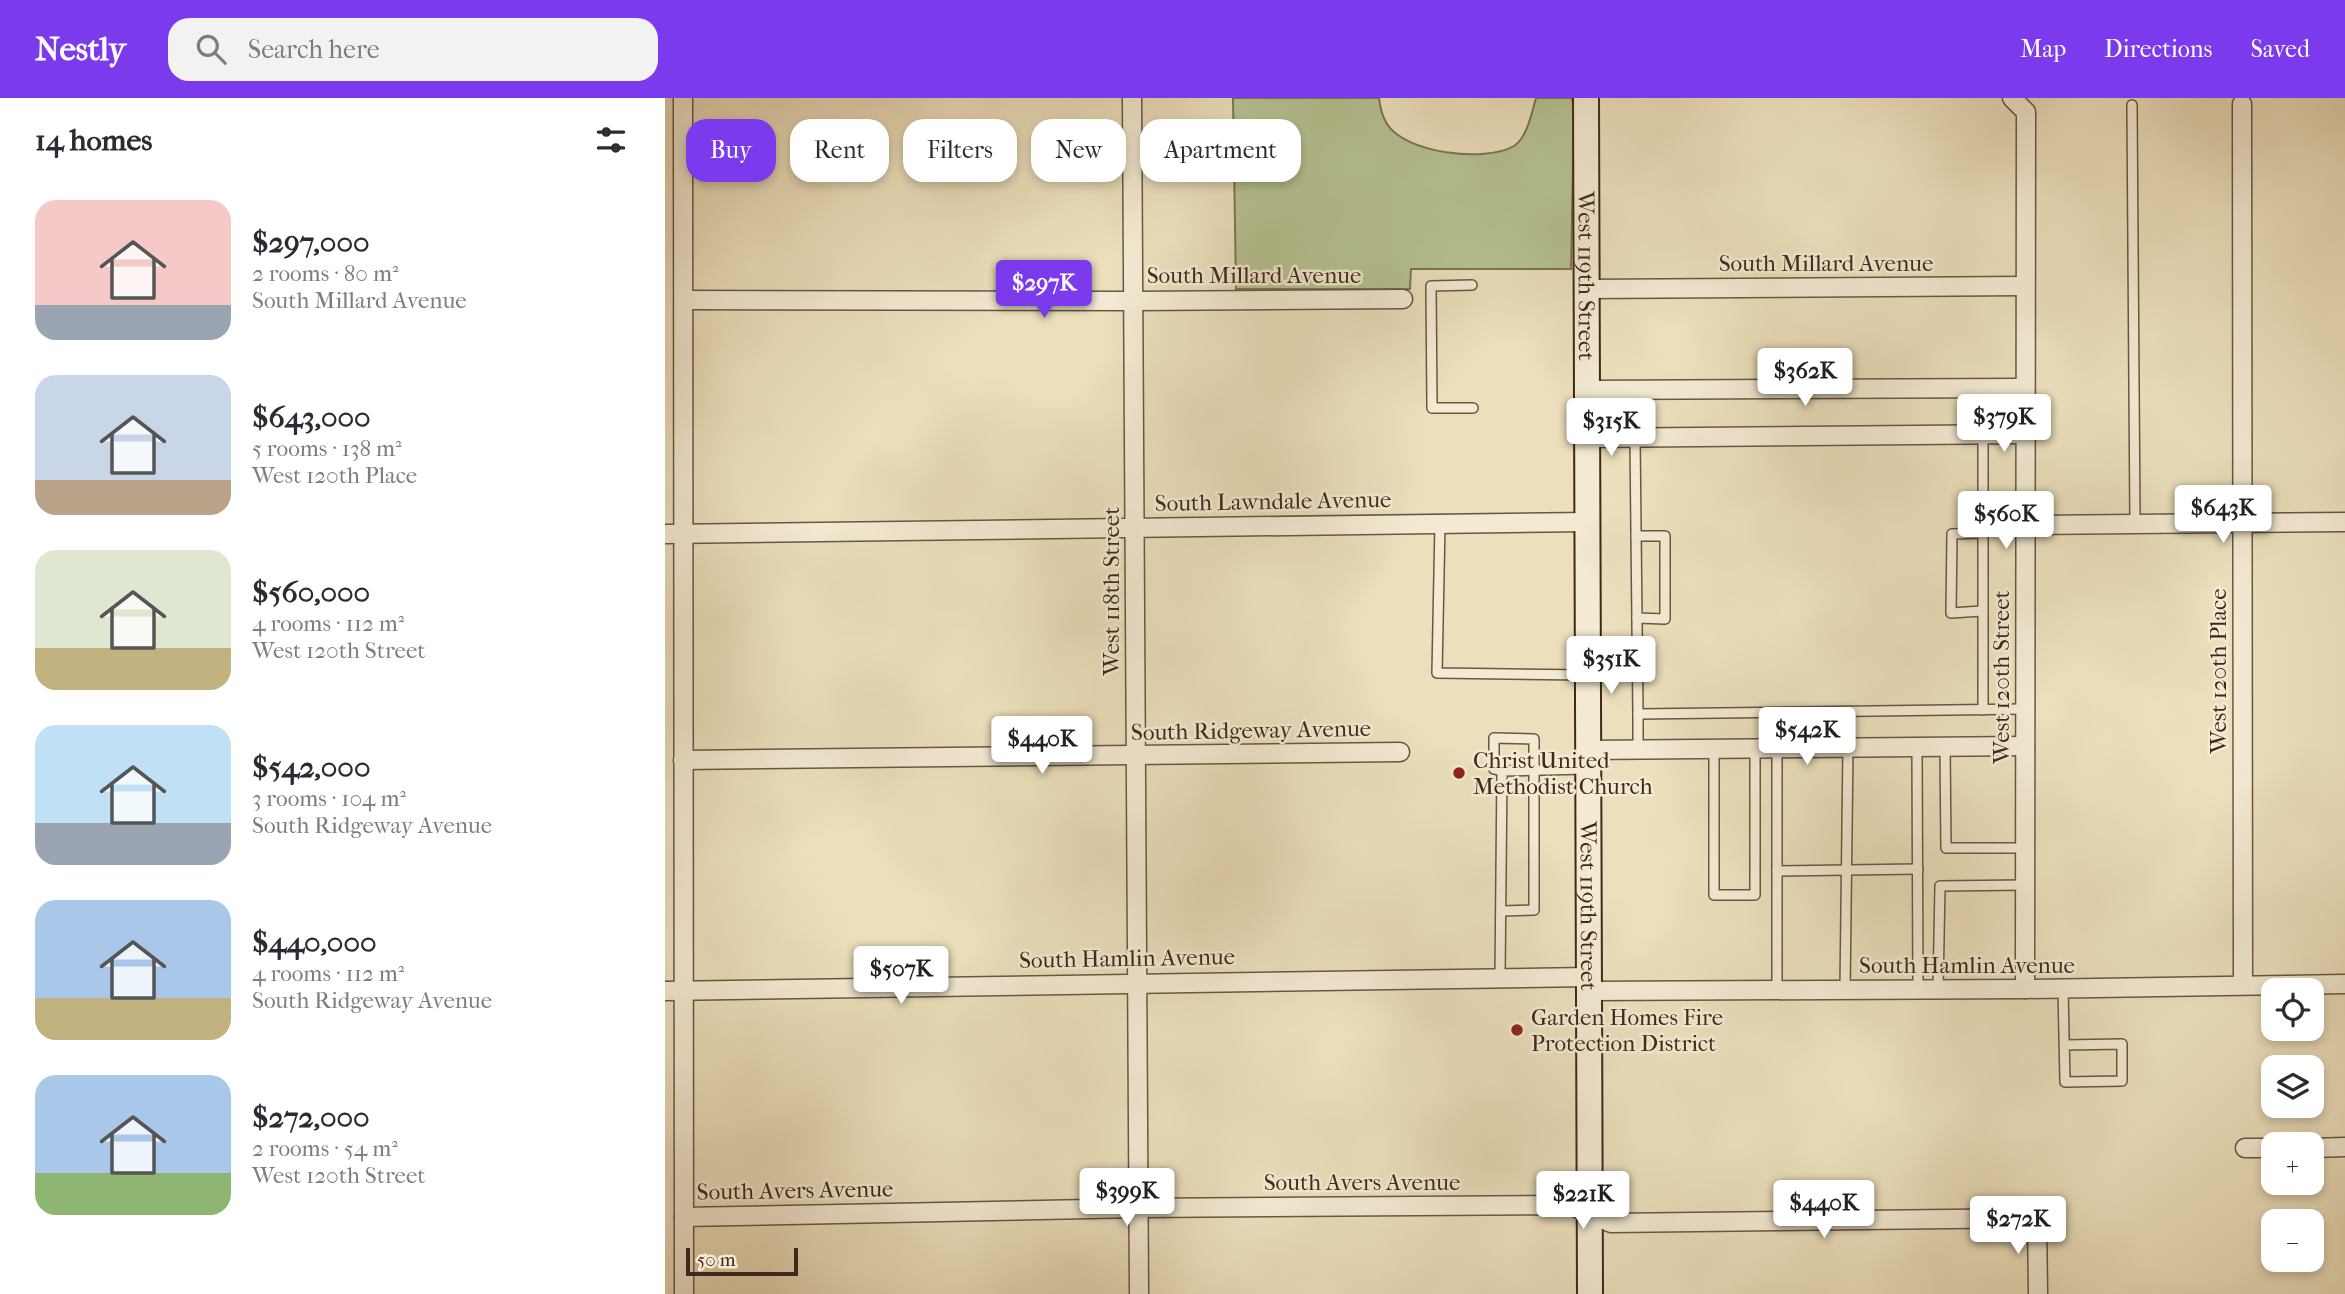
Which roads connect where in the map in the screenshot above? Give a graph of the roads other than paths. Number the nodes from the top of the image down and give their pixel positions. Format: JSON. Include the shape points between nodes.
{"nodes":[{"id":1,"x":683,"y":98,"type":"edge"},
{"id":2,"x":1132,"y":98,"type":"edge"},
{"id":3,"x":1586,"y":98,"type":"edge"},
{"id":4,"x":2012,"y":98,"type":"edge"},
{"id":5,"x":2242,"y":104,"type":"dead end"},
{"id":6,"x":2132,"y":105,"type":"dead end"},
{"id":7,"x":1472,"y":285,"type":"dead end"},
{"id":8,"x":2024,"y":286,"type":"junction"},
{"id":9,"x":1587,"y":289,"type":"junction"},
{"id":10,"x":1403,"y":299,"type":"dead end"},
{"id":11,"x":685,"y":300,"type":"junction"},
{"id":12,"x":1135,"y":301,"type":"junction"},
{"id":13,"x":2022,"y":388,"type":"junction"},
{"id":14,"x":1587,"y":390,"type":"junction"},
{"id":15,"x":1473,"y":408,"type":"dead end"},
{"id":16,"x":1983,"y":435,"type":"junction"},
{"id":17,"x":2025,"y":435,"type":"junction"},
{"id":18,"x":1587,"y":438,"type":"junction"},
{"id":19,"x":1635,"y":439,"type":"junction"},
{"id":20,"x":1587,"y":522,"type":"junction"},
{"id":21,"x":2345,"y":522,"type":"edge"},
{"id":22,"x":1440,"y":524,"type":"junction"},
{"id":23,"x":2242,"y":524,"type":"junction"},
{"id":24,"x":2026,"y":525,"type":"junction"},
{"id":25,"x":2135,"y":525,"type":"junction"},
{"id":26,"x":1135,"y":528,"type":"junction"},
{"id":27,"x":674,"y":533,"type":"edge"},
{"id":28,"x":1983,"y":533,"type":"junction"},
{"id":29,"x":1636,"y":536,"type":"junction"},
{"id":30,"x":1982,"y":611,"type":"junction"},
{"id":31,"x":1637,"y":618,"type":"junction"},
{"id":32,"x":1588,"y":675,"type":"junction"},
{"id":33,"x":2025,"y":709,"type":"junction"},
{"id":34,"x":1983,"y":710,"type":"junction"},
{"id":35,"x":1638,"y":714,"type":"junction"},
{"id":36,"x":1917,"y":747,"type":"junction"},
{"id":37,"x":1945,"y":747,"type":"junction"},
{"id":38,"x":2025,"y":747,"type":"junction"},
{"id":39,"x":1755,"y":748,"type":"junction"},
{"id":40,"x":1777,"y":748,"type":"junction"},
{"id":41,"x":1847,"y":748,"type":"junction"},
{"id":42,"x":1638,"y":749,"type":"junction"},
{"id":43,"x":1714,"y":749,"type":"junction"},
{"id":44,"x":1400,"y":752,"type":"dead end"},
{"id":45,"x":1136,"y":756,"type":"junction"},
{"id":46,"x":1588,"y":759,"type":"junction"},
{"id":47,"x":683,"y":760,"type":"junction"},
{"id":48,"x":1533,"y":770,"type":"junction"},
{"id":49,"x":1501,"y":771,"type":"junction"},
{"id":50,"x":2025,"y":848,"type":"junction"},
{"id":51,"x":1919,"y":869,"type":"junction"},
{"id":52,"x":1777,"y":871,"type":"junction"},
{"id":53,"x":1846,"y":871,"type":"junction"},
{"id":54,"x":2025,"y":885,"type":"junction"},
{"id":55,"x":1502,"y":911,"type":"junction"},
{"id":56,"x":1500,"y":977,"type":"junction"},
{"id":57,"x":1136,"y":982,"type":"junction"},
{"id":58,"x":1589,"y":984,"type":"junction"},
{"id":59,"x":2345,"y":984,"type":"edge"},
{"id":60,"x":2243,"y":985,"type":"junction"},
{"id":61,"x":1938,"y":989,"type":"junction"},
{"id":62,"x":2025,"y":989,"type":"junction"},
{"id":63,"x":2063,"y":989,"type":"junction"},
{"id":64,"x":1777,"y":990,"type":"junction"},
{"id":65,"x":1845,"y":990,"type":"junction"},
{"id":66,"x":1918,"y":990,"type":"junction"},
{"id":67,"x":674,"y":991,"type":"edge"},
{"id":68,"x":2065,"y":1045,"type":"junction"},
{"id":69,"x":2324,"y":1147,"type":"edge"},
{"id":70,"x":2345,"y":1147,"type":"edge"},
{"id":71,"x":2245,"y":1148,"type":"dead end"},
{"id":72,"x":2261,"y":1148,"type":"edge"},
{"id":73,"x":1138,"y":1208,"type":"junction"},
{"id":74,"x":1590,"y":1213,"type":"junction"},
{"id":75,"x":684,"y":1217,"type":"junction"},
{"id":76,"x":684,"y":1294,"type":"edge"},
{"id":77,"x":1139,"y":1294,"type":"edge"},
{"id":78,"x":1590,"y":1294,"type":"edge"},
{"id":79,"x":2038,"y":1294,"type":"edge"}],
"edges":[{"from":1,"to":11,"type":"street"},
{"from":2,"to":12,"type":"street","name":"West 118th Street"},
{"from":3,"to":9,"type":"street","name":"West 119th Street"},
{"from":4,"to":8,"type":"street","name":"West 120th Street","via":[[2026,113]]},
{"from":5,"to":23,"type":"street","name":"West 120th Place"},
{"from":6,"to":25,"type":"lane"},
{"from":7,"to":15,"type":"lane","via":[[1431,286],[1431,326],[1432,408]]},
{"from":8,"to":9,"type":"street","name":"South Millard Avenue"},
{"from":8,"to":13,"type":"street","name":"West 120th Street"},
{"from":9,"to":14,"type":"street","name":"West 119th Street"},
{"from":10,"to":12,"type":"street","name":"South Millard Avenue"},
{"from":11,"to":12,"type":"street","name":"South Millard Avenue"},
{"from":11,"to":27,"type":"street"},
{"from":12,"to":26,"type":"street","name":"West 118th Street"},
{"from":13,"to":14,"type":"street"},
{"from":13,"to":17,"type":"street","name":"West 120th Street"},
{"from":14,"to":18,"type":"street","name":"West 119th Street"},
{"from":16,"to":17,"type":"street"},
{"from":16,"to":19,"type":"street"},
{"from":16,"to":28,"type":"lane"},
{"from":17,"to":24,"type":"street","name":"West 120th Street"},
{"from":18,"to":19,"type":"street"},
{"from":18,"to":20,"type":"street","name":"West 119th Street"},
{"from":19,"to":29,"type":"lane"},
{"from":20,"to":22,"type":"street","name":"South Lawndale Avenue"},
{"from":20,"to":32,"type":"street","name":"West 119th Street"},
{"from":21,"to":23,"type":"street"},
{"from":22,"to":26,"type":"street","name":"South Lawndale Avenue"},
{"from":22,"to":32,"type":"lane","via":[[1437,673]]},
{"from":23,"to":25,"type":"street"},
{"from":23,"to":60,"type":"street","name":"West 120th Place"},
{"from":24,"to":25,"type":"street"},
{"from":24,"to":33,"type":"street","name":"West 120th Street"},
{"from":26,"to":27,"type":"street","name":"South Lawndale Avenue"},
{"from":26,"to":45,"type":"street","name":"West 118th Street"},
{"from":27,"to":47,"type":"street"},
{"from":28,"to":30,"type":"lane"},
{"from":28,"to":30,"type":"lane","via":[[1952,534],[1951,612]]},
{"from":29,"to":31,"type":"lane"},
{"from":29,"to":31,"type":"lane","via":[[1665,536],[1665,619]]},
{"from":30,"to":34,"type":"lane"},
{"from":31,"to":35,"type":"lane"},
{"from":32,"to":46,"type":"street","name":"West 119th Street"},
{"from":33,"to":34,"type":"lane"},
{"from":33,"to":38,"type":"street","name":"West 120th Street"},
{"from":34,"to":35,"type":"lane"},
{"from":35,"to":42,"type":"lane"},
{"from":36,"to":37,"type":"street"},
{"from":36,"to":41,"type":"street"},
{"from":36,"to":51,"type":"lane"},
{"from":37,"to":38,"type":"street"},
{"from":37,"to":50,"type":"lane","via":[[1946,848]]},
{"from":38,"to":50,"type":"street","name":"West 120th Street"},
{"from":39,"to":40,"type":"street"},
{"from":39,"to":43,"type":"street"},
{"from":39,"to":43,"type":"lane","via":[[1755,895],[1714,895]]},
{"from":40,"to":41,"type":"street"},
{"from":40,"to":52,"type":"lane"},
{"from":41,"to":53,"type":"lane"},
{"from":42,"to":43,"type":"street"},
{"from":42,"to":46,"type":"street"},
{"from":44,"to":45,"type":"street","name":"South Ridgeway Avenue"},
{"from":45,"to":47,"type":"street","name":"South Ridgeway Avenue"},
{"from":45,"to":57,"type":"street","name":"West 118th Street"},
{"from":46,"to":48,"type":"lane"},
{"from":46,"to":58,"type":"street","name":"West 119th Street"},
{"from":47,"to":67,"type":"street"},
{"from":48,"to":49,"type":"lane"},
{"from":48,"to":49,"type":"lane","via":[[1534,739],[1494,738],[1494,769]]},
{"from":48,"to":55,"type":"lane","via":[[1534,910]]},
{"from":49,"to":55,"type":"lane"},
{"from":50,"to":54,"type":"street","name":"West 120th Street"},
{"from":51,"to":53,"type":"lane"},
{"from":51,"to":66,"type":"lane"},
{"from":52,"to":53,"type":"lane"},
{"from":52,"to":64,"type":"lane"},
{"from":53,"to":65,"type":"lane"},
{"from":54,"to":61,"type":"lane","via":[[1940,886]]},
{"from":54,"to":62,"type":"street","name":"West 120th Street"},
{"from":55,"to":56,"type":"lane"},
{"from":56,"to":57,"type":"street","name":"South Hamlin Avenue"},
{"from":56,"to":58,"type":"street","name":"South Hamlin Avenue"},
{"from":57,"to":67,"type":"street","name":"South Hamlin Avenue"},
{"from":57,"to":73,"type":"street","name":"West 118th Street"},
{"from":58,"to":64,"type":"street","name":"South Hamlin Avenue"},
{"from":58,"to":74,"type":"street","name":"West 119th Street"},
{"from":59,"to":60,"type":"street","name":"South Hamlin Avenue"},
{"from":60,"to":63,"type":"street","name":"South Hamlin Avenue"},
{"from":61,"to":62,"type":"street","name":"South Hamlin Avenue"},
{"from":61,"to":66,"type":"street","name":"South Hamlin Avenue"},
{"from":62,"to":63,"type":"street","name":"South Hamlin Avenue"},
{"from":63,"to":68,"type":"lane"},
{"from":64,"to":65,"type":"street","name":"South Hamlin Avenue"},
{"from":65,"to":66,"type":"street","name":"South Hamlin Avenue"},
{"from":67,"to":75,"type":"street"},
{"from":68,"to":68,"type":"lane","via":[[2065,1083],[2122,1081],[2122,1044]]},
{"from":69,"to":70,"type":"street"},
{"from":71,"to":72,"type":"street"},
{"from":73,"to":74,"type":"street","name":"South Avers Avenue","via":[[1570,1205]]},
{"from":73,"to":75,"type":"street","name":"South Avers Avenue"},
{"from":73,"to":77,"type":"street","name":"West 118th Street"},
{"from":74,"to":78,"type":"street","name":"West 119th Street"},
{"from":74,"to":79,"type":"street","name":"South Avers Avenue","via":[[1611,1223],[2037,1218]]},
{"from":75,"to":76,"type":"street"}]}
